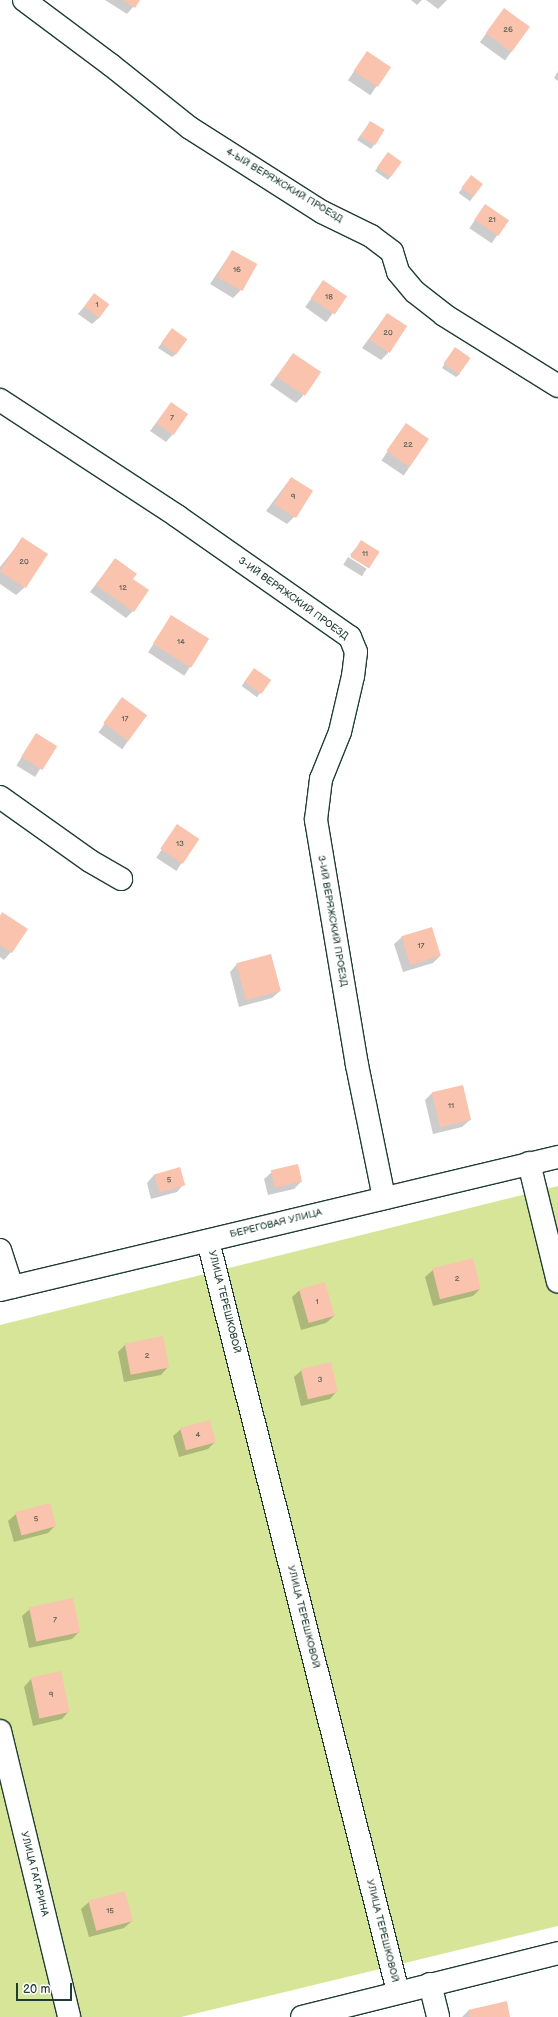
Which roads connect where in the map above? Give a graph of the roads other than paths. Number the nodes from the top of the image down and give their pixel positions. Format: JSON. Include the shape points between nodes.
{"nodes":[{"id":1,"x":24,"y":0,"type":"edge"},
{"id":2,"x":558,"y":386,"type":"edge"},
{"id":3,"x":0,"y":400,"type":"edge"},
{"id":4,"x":0,"y":797,"type":"edge"},
{"id":5,"x":121,"y":879,"type":"dead end"},
{"id":6,"x":558,"y":1157,"type":"edge"},
{"id":7,"x":529,"y":1163,"type":"junction"},
{"id":8,"x":384,"y":1198,"type":"junction"},
{"id":9,"x":208,"y":1241,"type":"junction"},
{"id":10,"x":0,"y":1250,"type":"edge"},
{"id":11,"x":558,"y":1282,"type":"edge"},
{"id":12,"x":6,"y":1288,"type":"edge"},
{"id":13,"x":0,"y":1731,"type":"edge"},
{"id":14,"x":558,"y":1953,"type":"edge"},
{"id":15,"x":430,"y":1984,"type":"junction"},
{"id":16,"x":398,"y":1992,"type":"junction"},
{"id":17,"x":69,"y":2017,"type":"edge"},
{"id":18,"x":302,"y":2017,"type":"edge"},
{"id":19,"x":438,"y":2017,"type":"edge"}],
"edges":[{"from":1,"to":2,"type":"street","name":"4-ЫЙ ВЕРЯЖСКИЙ ПРОЕЗД","via":[[190,128],[322,212],[371,236],[392,252],[398,272],[415,292],[444,315]]},
{"from":3,"to":8,"type":"street","name":"3-ИЙ ВЕРЯЖСКИЙ ПРОЕЗД","via":[[177,516],[350,636],[356,652],[353,676],[340,732],[321,779],[316,820],[357,1065]]},
{"from":4,"to":5,"type":"street","via":[[84,857]]},
{"from":6,"to":7,"type":"street"},
{"from":7,"to":8,"type":"street","name":"БЕРЕГОВАЯ УЛИЦА"},
{"from":7,"to":11,"type":"street"},
{"from":8,"to":9,"type":"street","name":"БЕРЕГОВАЯ УЛИЦА"},
{"from":9,"to":12,"type":"street","name":"БЕРЕГОВАЯ УЛИЦА"},
{"from":9,"to":16,"type":"street","name":"УЛИЦА ТЕРЕШКОВОЙ"},
{"from":10,"to":12,"type":"street"},
{"from":13,"to":17,"type":"street","name":"УЛИЦА ГАГАРИНА"},
{"from":14,"to":15,"type":"street"},
{"from":15,"to":16,"type":"street"},
{"from":15,"to":19,"type":"street"},
{"from":16,"to":18,"type":"street"}]}
